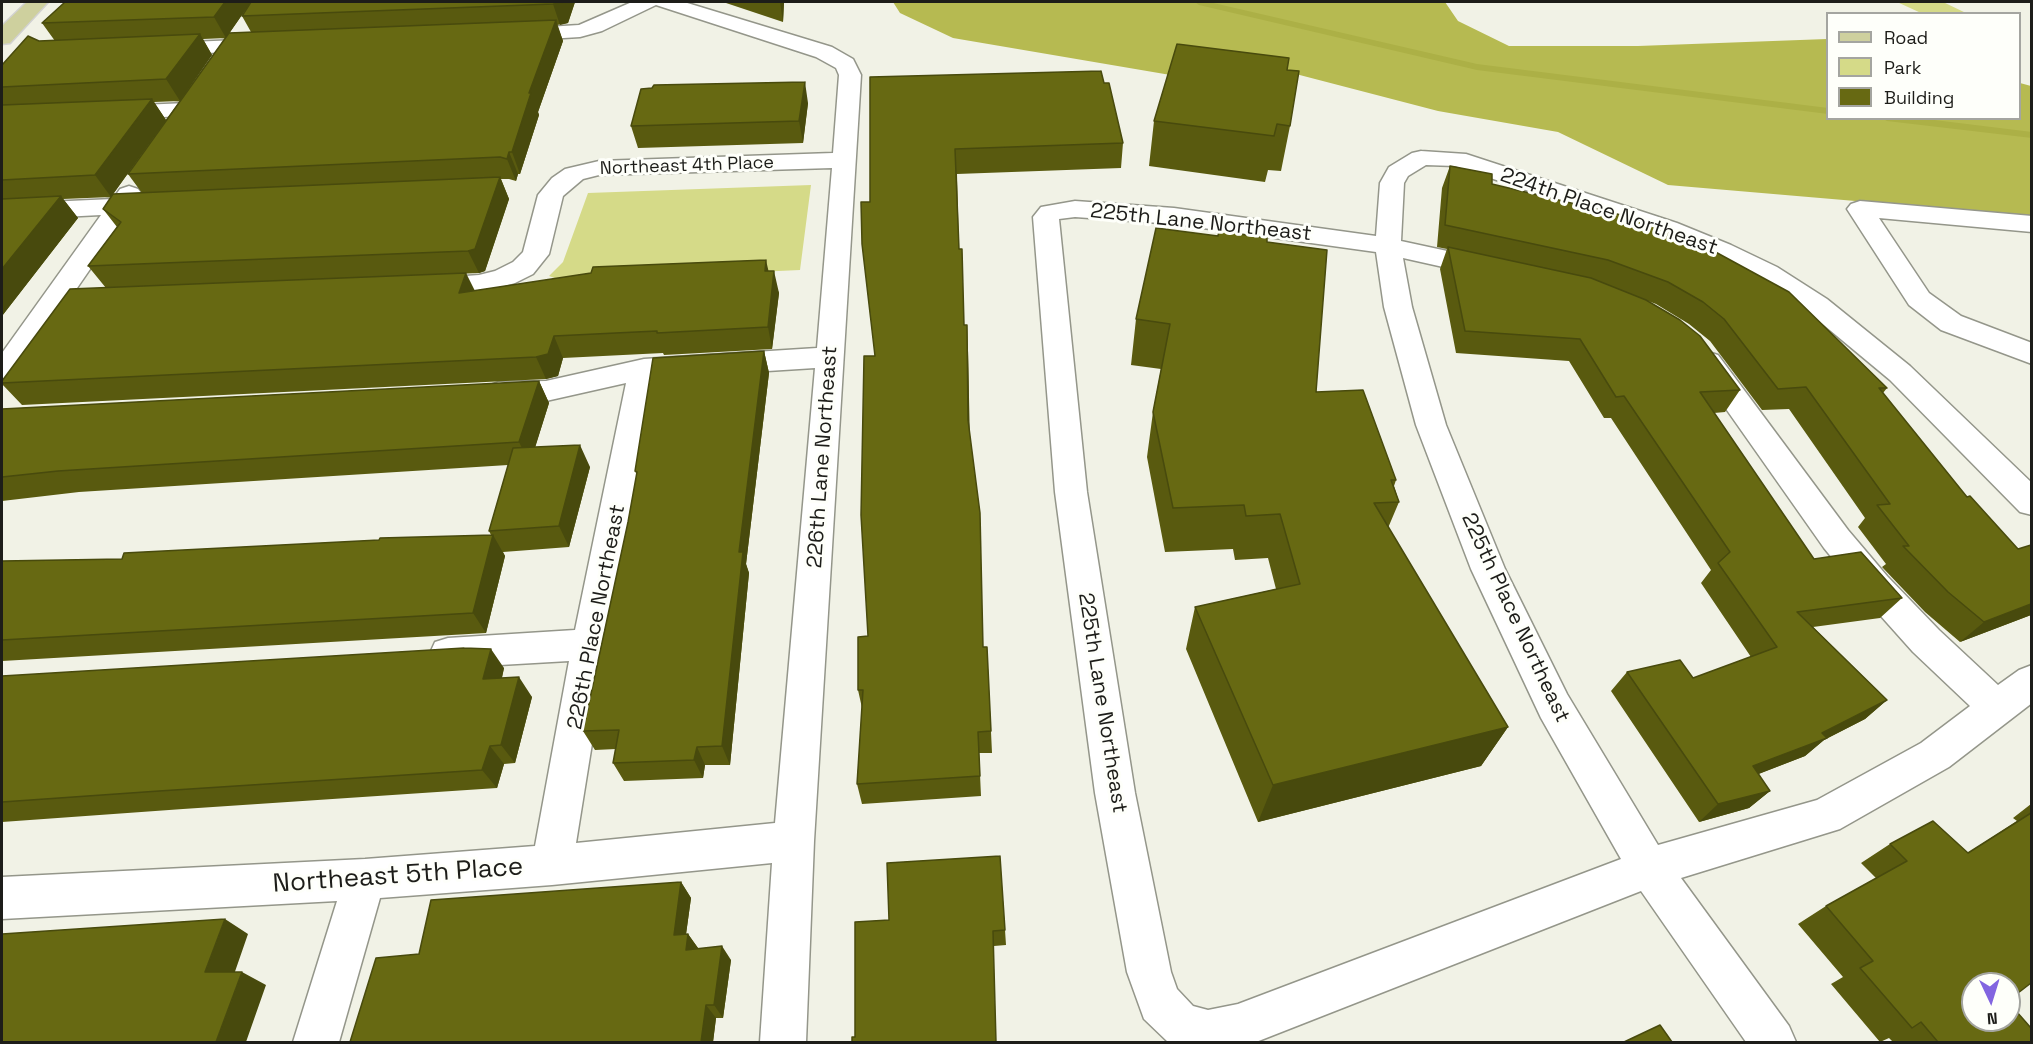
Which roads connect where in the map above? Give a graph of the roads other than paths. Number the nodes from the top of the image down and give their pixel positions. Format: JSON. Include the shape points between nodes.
{"nodes":[{"id":1,"x":38,"y":2,"type":"edge"},
{"id":2,"x":648,"y":2,"type":"edge"},
{"id":3,"x":664,"y":2,"type":"edge"},
{"id":4,"x":491,"y":36,"type":"edge"},
{"id":5,"x":2,"y":38,"type":"edge"},
{"id":6,"x":282,"y":45,"type":"edge"},
{"id":7,"x":145,"y":50,"type":"edge"},
{"id":8,"x":90,"y":114,"type":"edge"},
{"id":9,"x":168,"y":139,"type":"edge"},
{"id":10,"x":1421,"y":158,"type":"joint"},
{"id":11,"x":845,"y":160,"type":"junction"},
{"id":12,"x":140,"y":178,"type":"edge"},
{"id":13,"x":177,"y":204,"type":"edge"},
{"id":14,"x":120,"y":207,"type":"junction"},
{"id":15,"x":2,"y":212,"type":"edge"},
{"id":16,"x":2031,"y":224,"type":"edge"},
{"id":17,"x":1388,"y":246,"type":"junction"},
{"id":18,"x":1518,"y":275,"type":"edge"},
{"id":19,"x":396,"y":289,"type":"edge"},
{"id":20,"x":126,"y":298,"type":"edge"},
{"id":21,"x":54,"y":301,"type":"junction"},
{"id":22,"x":1691,"y":344,"type":"edge"},
{"id":23,"x":2031,"y":354,"type":"edge"},
{"id":24,"x":831,"y":357,"type":"junction"},
{"id":25,"x":644,"y":369,"type":"junction"},
{"id":26,"x":2,"y":374,"type":"edge"},
{"id":27,"x":475,"y":394,"type":"edge"},
{"id":28,"x":2031,"y":503,"type":"edge"},
{"id":29,"x":590,"y":644,"type":"junction"},
{"id":30,"x":416,"y":655,"type":"edge"},
{"id":31,"x":2031,"y":681,"type":"edge"},
{"id":32,"x":1997,"y":708,"type":"junction"},
{"id":33,"x":794,"y":841,"type":"junction"},
{"id":34,"x":552,"y":865,"type":"junction"},
{"id":35,"x":1649,"y":868,"type":"junction"},
{"id":36,"x":365,"y":879,"type":"junction"},
{"id":37,"x":2,"y":898,"type":"edge"},
{"id":38,"x":316,"y":1042,"type":"edge"},
{"id":39,"x":783,"y":1042,"type":"edge"},
{"id":40,"x":1773,"y":1042,"type":"edge"}],
"edges":[{"from":1,"to":5,"type":"main road"},
{"from":2,"to":4,"type":"street","via":[[580,31]]},
{"from":3,"to":11,"type":"street","name":"226th Lane Northeast","via":[[824,52],[845,64],[850,75]]},
{"from":6,"to":7,"type":"street"},
{"from":8,"to":9,"type":"street","via":[[195,100]]},
{"from":10,"to":17,"type":"street","name":"225th Place Northeast","via":[[1398,171],[1392,183]]},
{"from":10,"to":28,"type":"street","name":"224th Place Northeast","via":[[1457,159],[1668,229],[1767,273],[1865,342]]},
{"from":11,"to":19,"type":"street","name":"Northeast 4th Place","via":[[599,168],[574,174],[551,195],[536,254],[523,268],[479,284]]},
{"from":11,"to":24,"type":"street","name":"226th Lane Northeast"},
{"from":12,"to":14,"type":"street"},
{"from":13,"to":14,"type":"street"},
{"from":14,"to":15,"type":"street"},
{"from":14,"to":21,"type":"street"},
{"from":16,"to":23,"type":"street","via":[[1860,209],[1919,299],[1951,323]]},
{"from":17,"to":18,"type":"street"},
{"from":17,"to":35,"type":"street","name":"225th Place Northeast","via":[[1398,307],[1427,413],[1487,567],[1554,706]]},
{"from":17,"to":35,"type":"street","name":"225th Lane Northeast","via":[[1174,216],[1075,209],[1050,212],[1046,217],[1071,492],[1115,793],[1149,972],[1160,1003],[1180,1026],[1208,1033],[1238,1027]]},
{"from":20,"to":21,"type":"street"},
{"from":21,"to":26,"type":"street"},
{"from":22,"to":32,"type":"street","via":[[1875,586]]},
{"from":24,"to":25,"type":"street"},
{"from":24,"to":33,"type":"street","name":"226th Lane Northeast"},
{"from":25,"to":27,"type":"street","via":[[546,390]]},
{"from":25,"to":29,"type":"street","name":"226th Place Northeast"},
{"from":29,"to":30,"type":"street"},
{"from":29,"to":34,"type":"street","name":"226th Place Northeast"},
{"from":31,"to":32,"type":"street"},
{"from":32,"to":35,"type":"street","via":[[1935,755],[1826,816]]},
{"from":33,"to":34,"type":"street","name":"Northeast 5th Place"},
{"from":33,"to":39,"type":"street","name":"226th Lane Northeast"},
{"from":34,"to":36,"type":"street","name":"Northeast 5th Place"},
{"from":35,"to":40,"type":"street","name":"225th Place Northeast"},
{"from":36,"to":37,"type":"street","name":"Northeast 5th Place"},
{"from":36,"to":38,"type":"street"}]}
